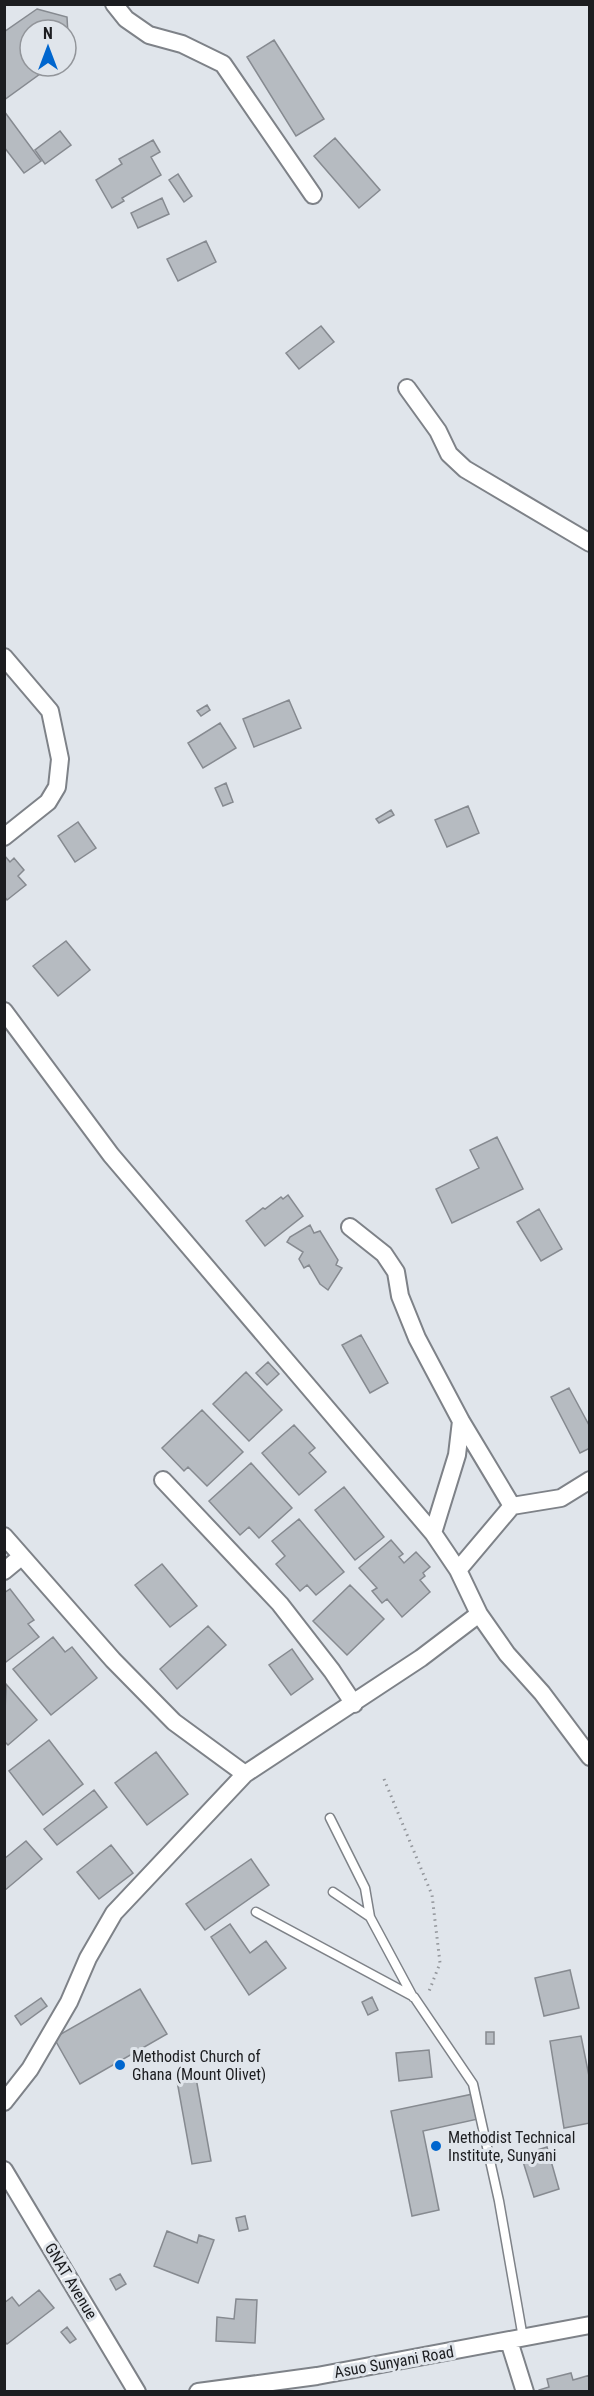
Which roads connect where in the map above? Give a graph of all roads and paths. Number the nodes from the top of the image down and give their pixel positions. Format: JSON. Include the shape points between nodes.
{"nodes":[{"id":1,"x":114,"y":4,"type":"edge"},
{"id":2,"x":314,"y":195,"type":"dead end"},
{"id":3,"x":407,"y":388,"type":"dead end"},
{"id":4,"x":590,"y":543,"type":"edge"},
{"id":5,"x":4,"y":657,"type":"edge"},
{"id":6,"x":4,"y":837,"type":"edge"},
{"id":7,"x":4,"y":1011,"type":"edge"},
{"id":8,"x":350,"y":1227,"type":"dead end"},
{"id":9,"x":461,"y":1421,"type":"junction"},
{"id":10,"x":163,"y":1480,"type":"dead end"},
{"id":11,"x":590,"y":1480,"type":"edge"},
{"id":12,"x":512,"y":1506,"type":"junction"},
{"id":13,"x":433,"y":1533,"type":"junction"},
{"id":14,"x":4,"y":1536,"type":"edge"},
{"id":15,"x":21,"y":1557,"type":"junction"},
{"id":16,"x":458,"y":1570,"type":"junction"},
{"id":17,"x":4,"y":1571,"type":"edge"},
{"id":18,"x":479,"y":1614,"type":"junction"},
{"id":19,"x":354,"y":1704,"type":"junction"},
{"id":20,"x":590,"y":1757,"type":"edge"},
{"id":21,"x":245,"y":1774,"type":"junction"},
{"id":22,"x":384,"y":1779,"type":"dead end"},
{"id":23,"x":330,"y":1818,"type":"dead end"},
{"id":24,"x":333,"y":1892,"type":"dead end"},
{"id":25,"x":256,"y":1912,"type":"dead end"},
{"id":26,"x":370,"y":1917,"type":"junction"},
{"id":27,"x":414,"y":1997,"type":"junction"},
{"id":28,"x":422,"y":2010,"type":"junction"},
{"id":29,"x":4,"y":2102,"type":"edge"},
{"id":30,"x":4,"y":2170,"type":"edge"},
{"id":31,"x":590,"y":2325,"type":"edge"},
{"id":32,"x":516,"y":2340,"type":"junction"},
{"id":33,"x":137,"y":2391,"type":"edge"},
{"id":34,"x":198,"y":2391,"type":"edge"},
{"id":35,"x":525,"y":2391,"type":"edge"}],
"edges":[{"from":1,"to":2,"type":"street","via":[[126,20],[148,35],[182,44],[223,64]]},
{"from":3,"to":4,"type":"street","via":[[438,431],[449,454],[465,469]]},
{"from":5,"to":6,"type":"street","via":[[50,711],[60,759],[57,787],[48,802]]},
{"from":7,"to":13,"type":"street","via":[[111,1155]]},
{"from":8,"to":9,"type":"street","via":[[384,1254],[396,1272],[400,1296],[417,1338]]},
{"from":9,"to":12,"type":"street"},
{"from":9,"to":13,"type":"street","via":[[457,1455]]},
{"from":10,"to":19,"type":"street","via":[[280,1604]]},
{"from":11,"to":12,"type":"street","via":[[561,1498]]},
{"from":12,"to":16,"type":"street"},
{"from":13,"to":16,"type":"street"},
{"from":14,"to":15,"type":"street"},
{"from":15,"to":17,"type":"street"},
{"from":15,"to":21,"type":"street","via":[[174,1722]]},
{"from":16,"to":18,"type":"street"},
{"from":18,"to":19,"type":"street"},
{"from":18,"to":20,"type":"street"},
{"from":19,"to":21,"type":"street"},
{"from":21,"to":29,"type":"street","via":[[114,1913],[69,2002],[30,2069]]},
{"from":22,"to":28,"type":"path","via":[[432,1895],[440,1963]]},
{"from":23,"to":26,"type":"lane","via":[[365,1888]]},
{"from":24,"to":26,"type":"lane"},
{"from":25,"to":27,"type":"lane"},
{"from":26,"to":27,"type":"lane"},
{"from":27,"to":28,"type":"lane"},
{"from":28,"to":32,"type":"lane","via":[[473,2084],[499,2201]]},
{"from":30,"to":33,"type":"street","name":"GNAT Avenue"},
{"from":31,"to":32,"type":"street","name":"Asuo Sunyani Road"},
{"from":32,"to":34,"type":"street","name":"Asuo Sunyani Road","via":[[317,2376]]},
{"from":32,"to":35,"type":"street"}]}
